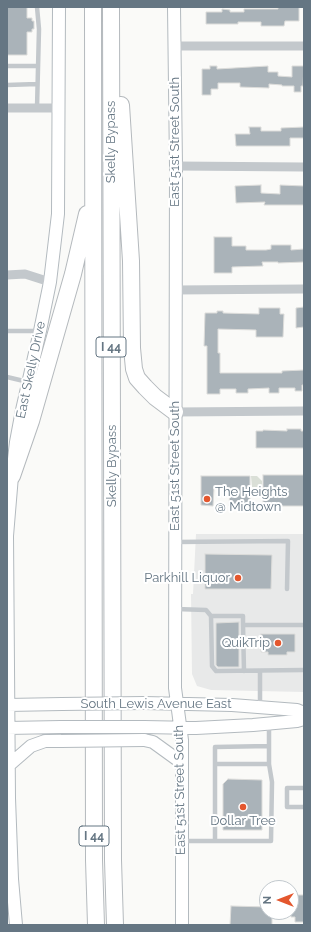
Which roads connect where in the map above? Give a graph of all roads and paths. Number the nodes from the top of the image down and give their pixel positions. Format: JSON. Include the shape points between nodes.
{"nodes":[{"id":1,"x":37,"y":7,"type":"edge"},
{"id":2,"x":59,"y":7,"type":"edge"},
{"id":3,"x":93,"y":7,"type":"edge"},
{"id":4,"x":111,"y":7,"type":"edge"},
{"id":5,"x":115,"y":7,"type":"edge"},
{"id":6,"x":174,"y":7,"type":"edge"},
{"id":7,"x":174,"y":46,"type":"junction"},
{"id":8,"x":304,"y":46,"type":"edge"},
{"id":9,"x":7,"y":66,"type":"edge"},
{"id":10,"x":38,"y":66,"type":"junction"},
{"id":11,"x":7,"y":84,"type":"edge"},
{"id":12,"x":37,"y":84,"type":"junction"},
{"id":13,"x":7,"y":108,"type":"edge"},
{"id":14,"x":37,"y":108,"type":"junction"},
{"id":15,"x":59,"y":108,"type":"junction"},
{"id":16,"x":176,"y":166,"type":"junction"},
{"id":17,"x":304,"y":166,"type":"edge"},
{"id":18,"x":94,"y":185,"type":"junction"},
{"id":19,"x":7,"y":275,"type":"edge"},
{"id":20,"x":50,"y":282,"type":"junction"},
{"id":21,"x":304,"y":289,"type":"edge"},
{"id":22,"x":175,"y":290,"type":"junction"},
{"id":23,"x":7,"y":330,"type":"edge"},
{"id":24,"x":40,"y":331,"type":"junction"},
{"id":25,"x":7,"y":377,"type":"edge"},
{"id":26,"x":28,"y":382,"type":"junction"},
{"id":27,"x":304,"y":411,"type":"edge"},
{"id":28,"x":175,"y":412,"type":"junction"},
{"id":29,"x":12,"y":476,"type":"junction"},
{"id":30,"x":175,"y":542,"type":"junction"},
{"id":31,"x":7,"y":577,"type":"edge"},
{"id":32,"x":287,"y":589,"type":"dead end"},
{"id":33,"x":174,"y":609,"type":"junction"},
{"id":34,"x":211,"y":616,"type":"junction"},
{"id":35,"x":304,"y":625,"type":"edge"},
{"id":36,"x":243,"y":626,"type":"junction"},
{"id":37,"x":304,"y":670,"type":"edge"},
{"id":38,"x":244,"y":671,"type":"junction"},
{"id":39,"x":260,"y":671,"type":"junction"},
{"id":40,"x":176,"y":704,"type":"junction"},
{"id":41,"x":7,"y":705,"type":"edge"},
{"id":42,"x":260,"y":706,"type":"junction"},
{"id":43,"x":288,"y":709,"type":"junction"},
{"id":44,"x":304,"y":712,"type":"edge"},
{"id":45,"x":304,"y":719,"type":"edge"},
{"id":46,"x":268,"y":724,"type":"junction"},
{"id":47,"x":180,"y":727,"type":"junction"},
{"id":48,"x":8,"y":728,"type":"edge"},
{"id":49,"x":269,"y":746,"type":"junction"},
{"id":50,"x":182,"y":763,"type":"junction"},
{"id":51,"x":215,"y":764,"type":"junction"},
{"id":52,"x":269,"y":764,"type":"junction"},
{"id":53,"x":8,"y":766,"type":"junction"},
{"id":54,"x":304,"y":788,"type":"edge"},
{"id":55,"x":304,"y":807,"type":"edge"},
{"id":56,"x":215,"y":840,"type":"junction"},
{"id":57,"x":182,"y":841,"type":"junction"},
{"id":58,"x":9,"y":850,"type":"edge"},
{"id":59,"x":16,"y":925,"type":"edge"},
{"id":60,"x":96,"y":925,"type":"edge"},
{"id":61,"x":115,"y":925,"type":"edge"},
{"id":62,"x":182,"y":925,"type":"edge"}],
"edges":[{"from":1,"to":10,"type":"lane"},
{"from":2,"to":15,"type":"main road","name":"East Skelly Drive"},
{"from":3,"to":18,"type":"highway","name":"Skelly Bypass","number":"I 44"},
{"from":4,"to":61,"type":"highway","name":"Skelly Bypass","number":"I 44","via":[[112,860]]},
{"from":5,"to":28,"type":"highway","via":[[131,261],[134,369],[137,378],[145,387]]},
{"from":6,"to":7,"type":"main road","name":"East 51st Street South"},
{"from":7,"to":8,"type":"street"},
{"from":7,"to":16,"type":"main road","name":"East 51st Street South"},
{"from":9,"to":10,"type":"lane"},
{"from":10,"to":12,"type":"lane"},
{"from":11,"to":12,"type":"lane"},
{"from":12,"to":14,"type":"lane"},
{"from":13,"to":14,"type":"street"},
{"from":14,"to":15,"type":"street"},
{"from":15,"to":20,"type":"main road","name":"East Skelly Drive","via":[[58,214]]},
{"from":16,"to":17,"type":"street"},
{"from":16,"to":22,"type":"main road","name":"East 51st Street South"},
{"from":18,"to":29,"type":"highway","via":[[73,274],[31,421]]},
{"from":18,"to":60,"type":"highway","name":"Skelly Bypass","number":"I 44"},
{"from":19,"to":20,"type":"street","via":[[25,274]]},
{"from":20,"to":24,"type":"main road","name":"East Skelly Drive"},
{"from":21,"to":22,"type":"street"},
{"from":22,"to":28,"type":"main road","name":"East 51st Street South"},
{"from":23,"to":24,"type":"lane"},
{"from":24,"to":26,"type":"main road","name":"East Skelly Drive"},
{"from":25,"to":26,"type":"lane"},
{"from":26,"to":29,"type":"main road","name":"East Skelly Drive"},
{"from":27,"to":28,"type":"street"},
{"from":28,"to":30,"type":"main road","name":"East 51st Street South"},
{"from":29,"to":31,"type":"main road","name":"East Skelly Drive","via":[[7,536]]},
{"from":30,"to":32,"type":"lane","via":[[288,541]]},
{"from":30,"to":33,"type":"main road","name":"East 51st Street South"},
{"from":31,"to":41,"type":"main road","name":"East Skelly Drive"},
{"from":33,"to":34,"type":"lane","via":[[206,610]]},
{"from":33,"to":40,"type":"main road","name":"East 51st Street South"},
{"from":34,"to":36,"type":"lane","via":[[243,616]]},
{"from":34,"to":38,"type":"lane","via":[[212,666],[216,671]]},
{"from":35,"to":36,"type":"lane"},
{"from":36,"to":38,"type":"lane"},
{"from":37,"to":39,"type":"lane"},
{"from":38,"to":39,"type":"lane"},
{"from":39,"to":42,"type":"lane"},
{"from":40,"to":41,"type":"main road","name":"South Lewis Avenue East","bridge":true},
{"from":40,"to":42,"type":"main road","name":"South Lewis Avenue East"},
{"from":40,"to":47,"type":"main road","name":"East 51st Street South"},
{"from":41,"to":48,"type":"main road","name":"East Skelly Drive"},
{"from":42,"to":43,"type":"main road","name":"South Lewis Avenue East"},
{"from":43,"to":44,"type":"main road","name":"South Lewis Avenue East"},
{"from":43,"to":46,"type":"main road","via":[[271,716]]},
{"from":45,"to":46,"type":"main road","name":"South Lewis Avenue East"},
{"from":46,"to":47,"type":"main road","name":"South Lewis Avenue East"},
{"from":46,"to":49,"type":"lane"},
{"from":47,"to":48,"type":"main road","name":"South Lewis Avenue East","bridge":true},
{"from":47,"to":50,"type":"main road","name":"East 51st Street South"},
{"from":48,"to":53,"type":"main road","name":"East Skelly Drive"},
{"from":49,"to":51,"type":"lane","via":[[215,747]]},
{"from":49,"to":52,"type":"lane"},
{"from":50,"to":53,"type":"main road","bridge":true,"via":[[153,742],[144,740],[44,741],[30,746]]},
{"from":50,"to":57,"type":"main road","name":"East 51st Street South"},
{"from":51,"to":52,"type":"lane"},
{"from":51,"to":56,"type":"lane"},
{"from":52,"to":56,"type":"lane","via":[[272,782],[271,841]]},
{"from":53,"to":58,"type":"main road","name":"East Skelly Drive"},
{"from":54,"to":55,"type":"lane","via":[[287,788],[287,807]]},
{"from":56,"to":57,"type":"lane"},
{"from":57,"to":62,"type":"main road","name":"East 51st Street South"},
{"from":58,"to":59,"type":"main road","name":"East Skelly Drive"}]}
